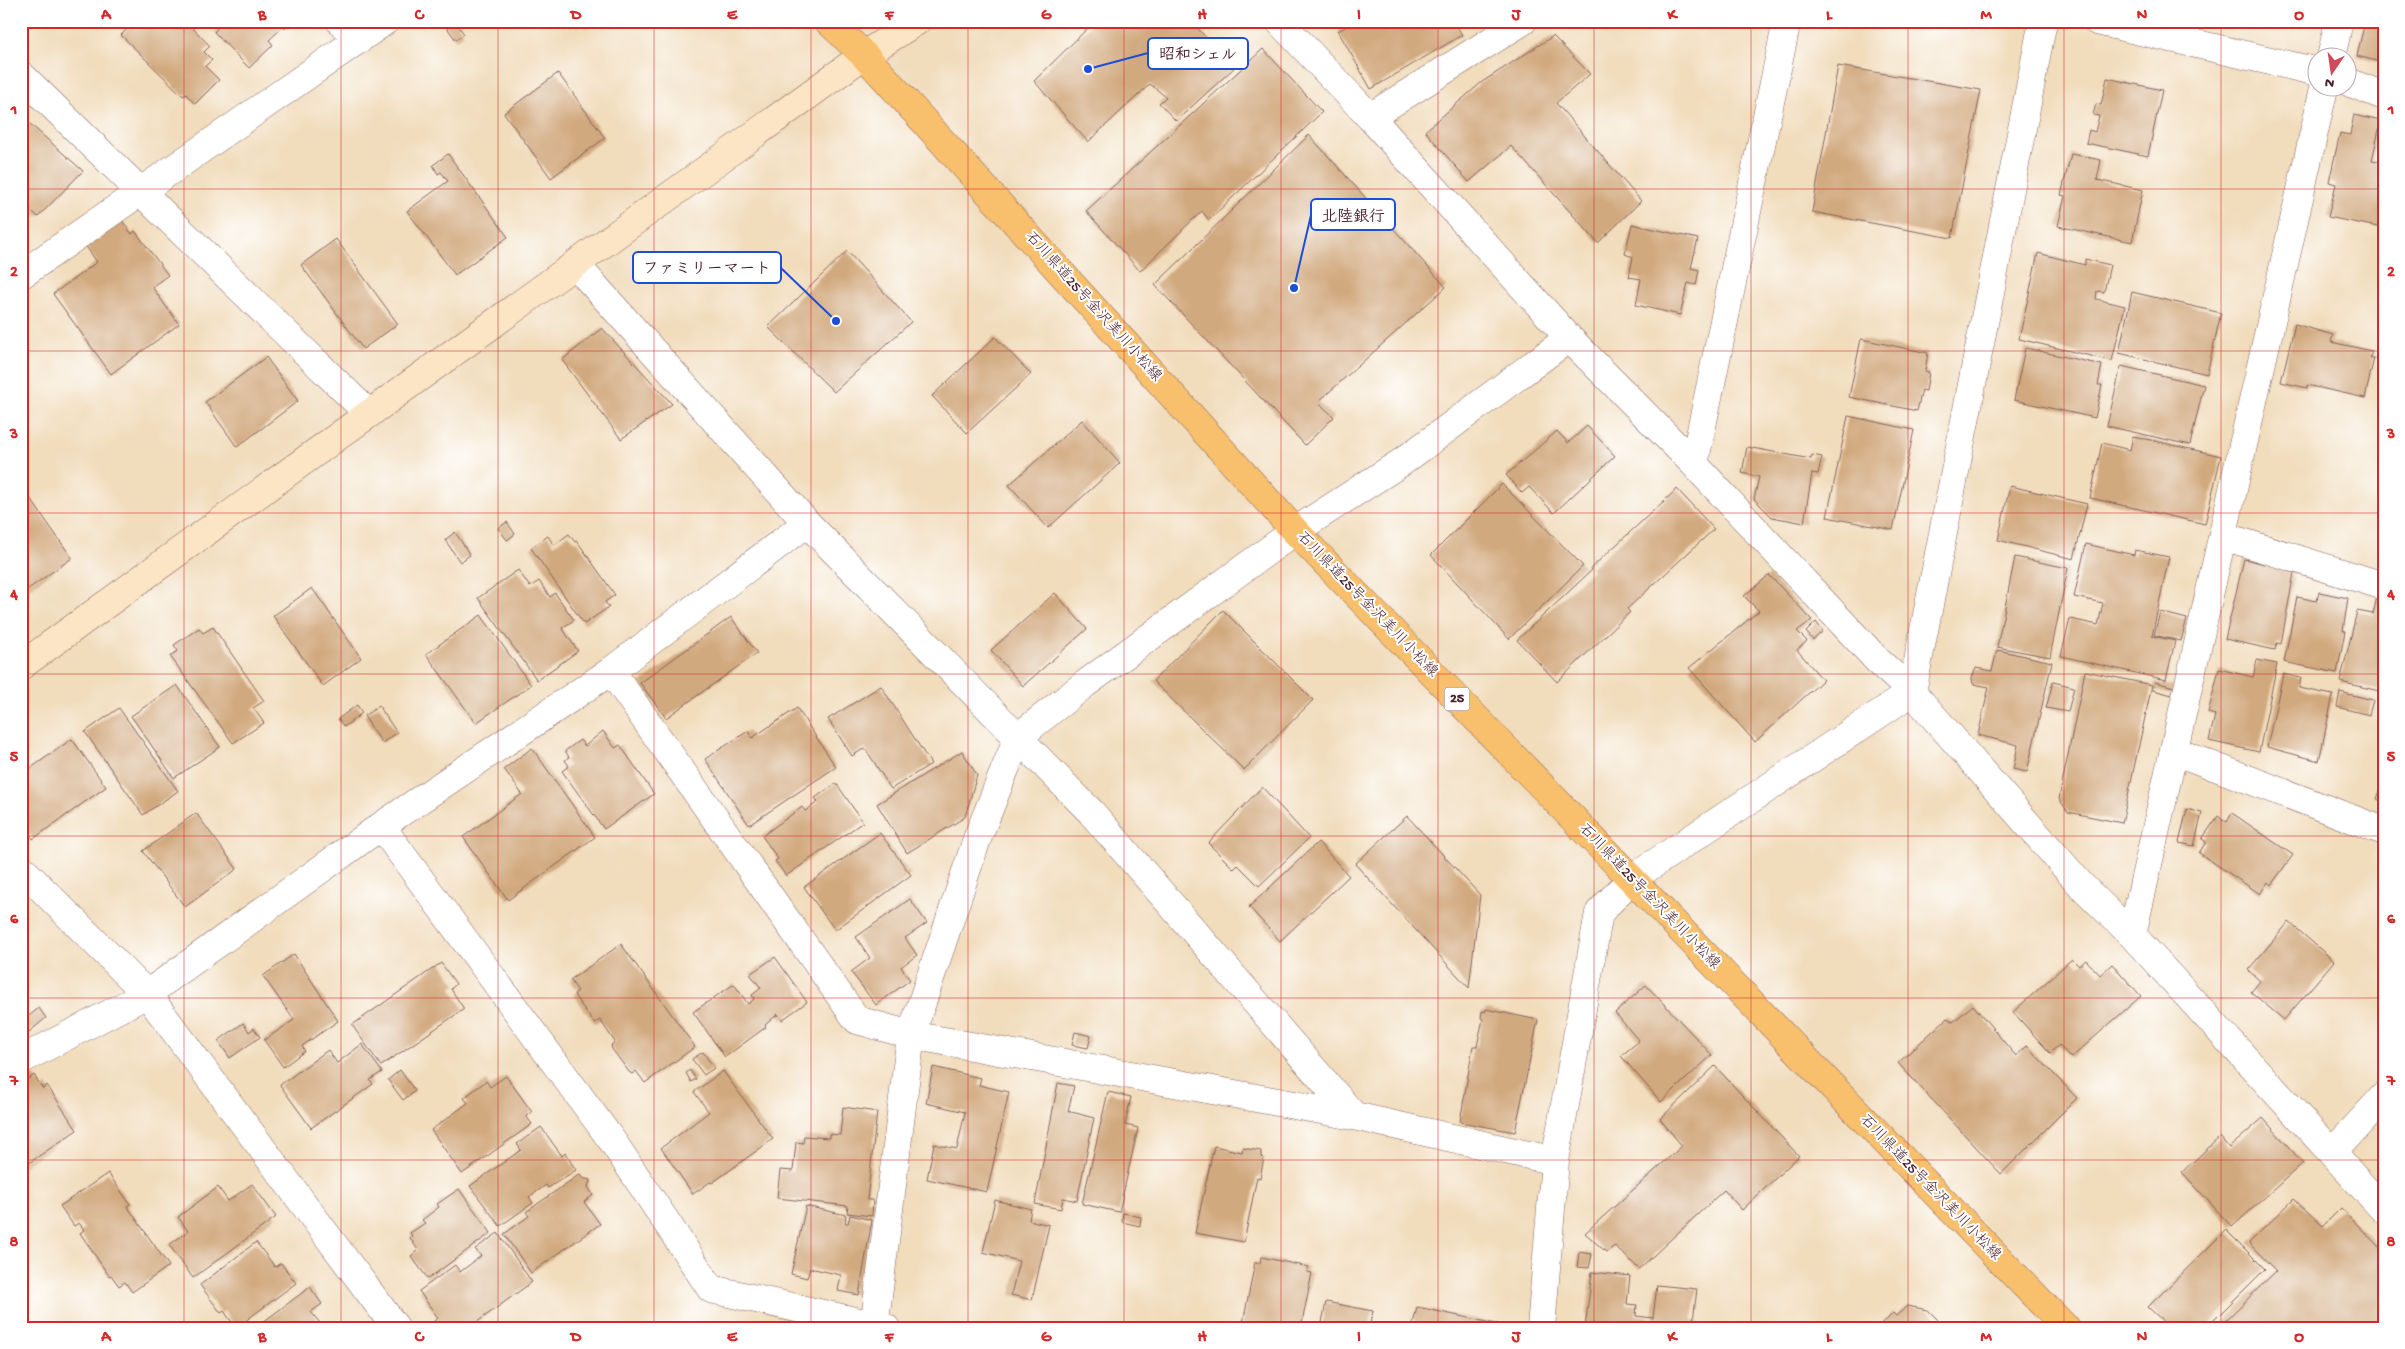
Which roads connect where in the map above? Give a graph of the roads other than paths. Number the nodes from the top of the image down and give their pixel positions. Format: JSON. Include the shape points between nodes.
{"nodes":[{"id":1,"x":385,"y":21,"type":"edge"},
{"id":2,"x":828,"y":21,"type":"edge"},
{"id":3,"x":917,"y":21,"type":"edge"},
{"id":4,"x":1279,"y":21,"type":"edge"},
{"id":5,"x":1523,"y":21,"type":"edge"},
{"id":6,"x":1787,"y":21,"type":"edge"},
{"id":7,"x":2043,"y":21,"type":"edge"},
{"id":8,"x":2097,"y":21,"type":"edge"},
{"id":9,"x":2339,"y":21,"type":"edge"},
{"id":10,"x":350,"y":30,"type":"edge"},
{"id":11,"x":2333,"y":48,"type":"edge"},
{"id":12,"x":864,"y":55,"type":"junction"},
{"id":13,"x":2308,"y":70,"type":"edge"},
{"id":14,"x":21,"y":75,"type":"edge"},
{"id":15,"x":2358,"y":86,"type":"edge"},
{"id":16,"x":2384,"y":96,"type":"edge"},
{"id":17,"x":2322,"y":98,"type":"edge"},
{"id":18,"x":1370,"y":117,"type":"junction"},
{"id":19,"x":140,"y":192,"type":"junction"},
{"id":20,"x":575,"y":264,"type":"junction"},
{"id":21,"x":21,"y":275,"type":"edge"},
{"id":22,"x":1569,"y":338,"type":"junction"},
{"id":23,"x":369,"y":414,"type":"junction"},
{"id":24,"x":1694,"y":464,"type":"junction"},
{"id":25,"x":807,"y":523,"type":"junction"},
{"id":26,"x":1296,"y":531,"type":"junction"},
{"id":27,"x":2223,"y":536,"type":"junction"},
{"id":28,"x":2384,"y":586,"type":"edge"},
{"id":29,"x":21,"y":666,"type":"edge"},
{"id":30,"x":612,"y":671,"type":"junction"},
{"id":31,"x":1912,"y":692,"type":"junction"},
{"id":32,"x":1018,"y":737,"type":"junction"},
{"id":33,"x":2174,"y":751,"type":"junction"},
{"id":34,"x":381,"y":826,"type":"junction"},
{"id":35,"x":2384,"y":831,"type":"edge"},
{"id":36,"x":21,"y":868,"type":"edge"},
{"id":37,"x":1631,"y":879,"type":"junction"},
{"id":38,"x":2132,"y":935,"type":"junction"},
{"id":39,"x":147,"y":994,"type":"junction"},
{"id":40,"x":911,"y":1035,"type":"junction"},
{"id":41,"x":21,"y":1060,"type":"edge"},
{"id":42,"x":2384,"y":1096,"type":"edge"},
{"id":43,"x":1354,"y":1116,"type":"junction"},
{"id":44,"x":2333,"y":1152,"type":"junction"},
{"id":45,"x":1555,"y":1161,"type":"junction"},
{"id":46,"x":2384,"y":1210,"type":"edge"},
{"id":47,"x":878,"y":1327,"type":"edge"},
{"id":48,"x":396,"y":1328,"type":"edge"},
{"id":49,"x":1541,"y":1328,"type":"edge"},
{"id":50,"x":2066,"y":1328,"type":"edge"}],
"edges":[{"from":1,"to":10,"type":"street"},
{"from":2,"to":12,"type":"main road","name":"石川県道25号金沢美川小松線","number":"25"},
{"from":3,"to":12,"type":"street"},
{"from":4,"to":18,"type":"street"},
{"from":5,"to":18,"type":"street"},
{"from":6,"to":24,"type":"street"},
{"from":7,"to":31,"type":"street"},
{"from":8,"to":13,"type":"street"},
{"from":9,"to":11,"type":"street"},
{"from":10,"to":19,"type":"street"},
{"from":12,"to":20,"type":"street"},
{"from":12,"to":26,"type":"main road","name":"石川県道25号金沢美川小松線","number":"25"},
{"from":14,"to":19,"type":"street"},
{"from":15,"to":16,"type":"street"},
{"from":17,"to":27,"type":"street"},
{"from":18,"to":22,"type":"street"},
{"from":19,"to":21,"type":"street"},
{"from":19,"to":23,"type":"street"},
{"from":20,"to":23,"type":"street"},
{"from":20,"to":25,"type":"street"},
{"from":22,"to":24,"type":"street"},
{"from":22,"to":26,"type":"street","via":[[1402,462]]},
{"from":23,"to":29,"type":"street"},
{"from":24,"to":31,"type":"street","via":[[1878,661]]},
{"from":25,"to":30,"type":"street"},
{"from":25,"to":32,"type":"street"},
{"from":26,"to":32,"type":"street","via":[[1085,684]]},
{"from":26,"to":37,"type":"main road","name":"石川県道25号金沢美川小松線","number":"25"},
{"from":27,"to":28,"type":"street"},
{"from":27,"to":33,"type":"street"},
{"from":30,"to":34,"type":"street"},
{"from":30,"to":40,"type":"street","via":[[857,1020]]},
{"from":31,"to":37,"type":"street"},
{"from":31,"to":38,"type":"street","via":[[2081,885]]},
{"from":32,"to":40,"type":"street","via":[[977,839]]},
{"from":32,"to":43,"type":"street","via":[[1091,812]]},
{"from":33,"to":35,"type":"street"},
{"from":33,"to":38,"type":"street"},
{"from":34,"to":39,"type":"street"},
{"from":34,"to":47,"type":"street","via":[[613,1142],[712,1289]]},
{"from":36,"to":39,"type":"street"},
{"from":37,"to":45,"type":"street","via":[[1598,912]]},
{"from":37,"to":50,"type":"main road","name":"石川県道25号金沢美川小松線","number":"25"},
{"from":38,"to":44,"type":"street"},
{"from":39,"to":41,"type":"street"},
{"from":39,"to":48,"type":"street"},
{"from":40,"to":43,"type":"street"},
{"from":40,"to":47,"type":"street"},
{"from":42,"to":44,"type":"street"},
{"from":43,"to":45,"type":"street"},
{"from":44,"to":46,"type":"street"},
{"from":45,"to":49,"type":"street"}]}
